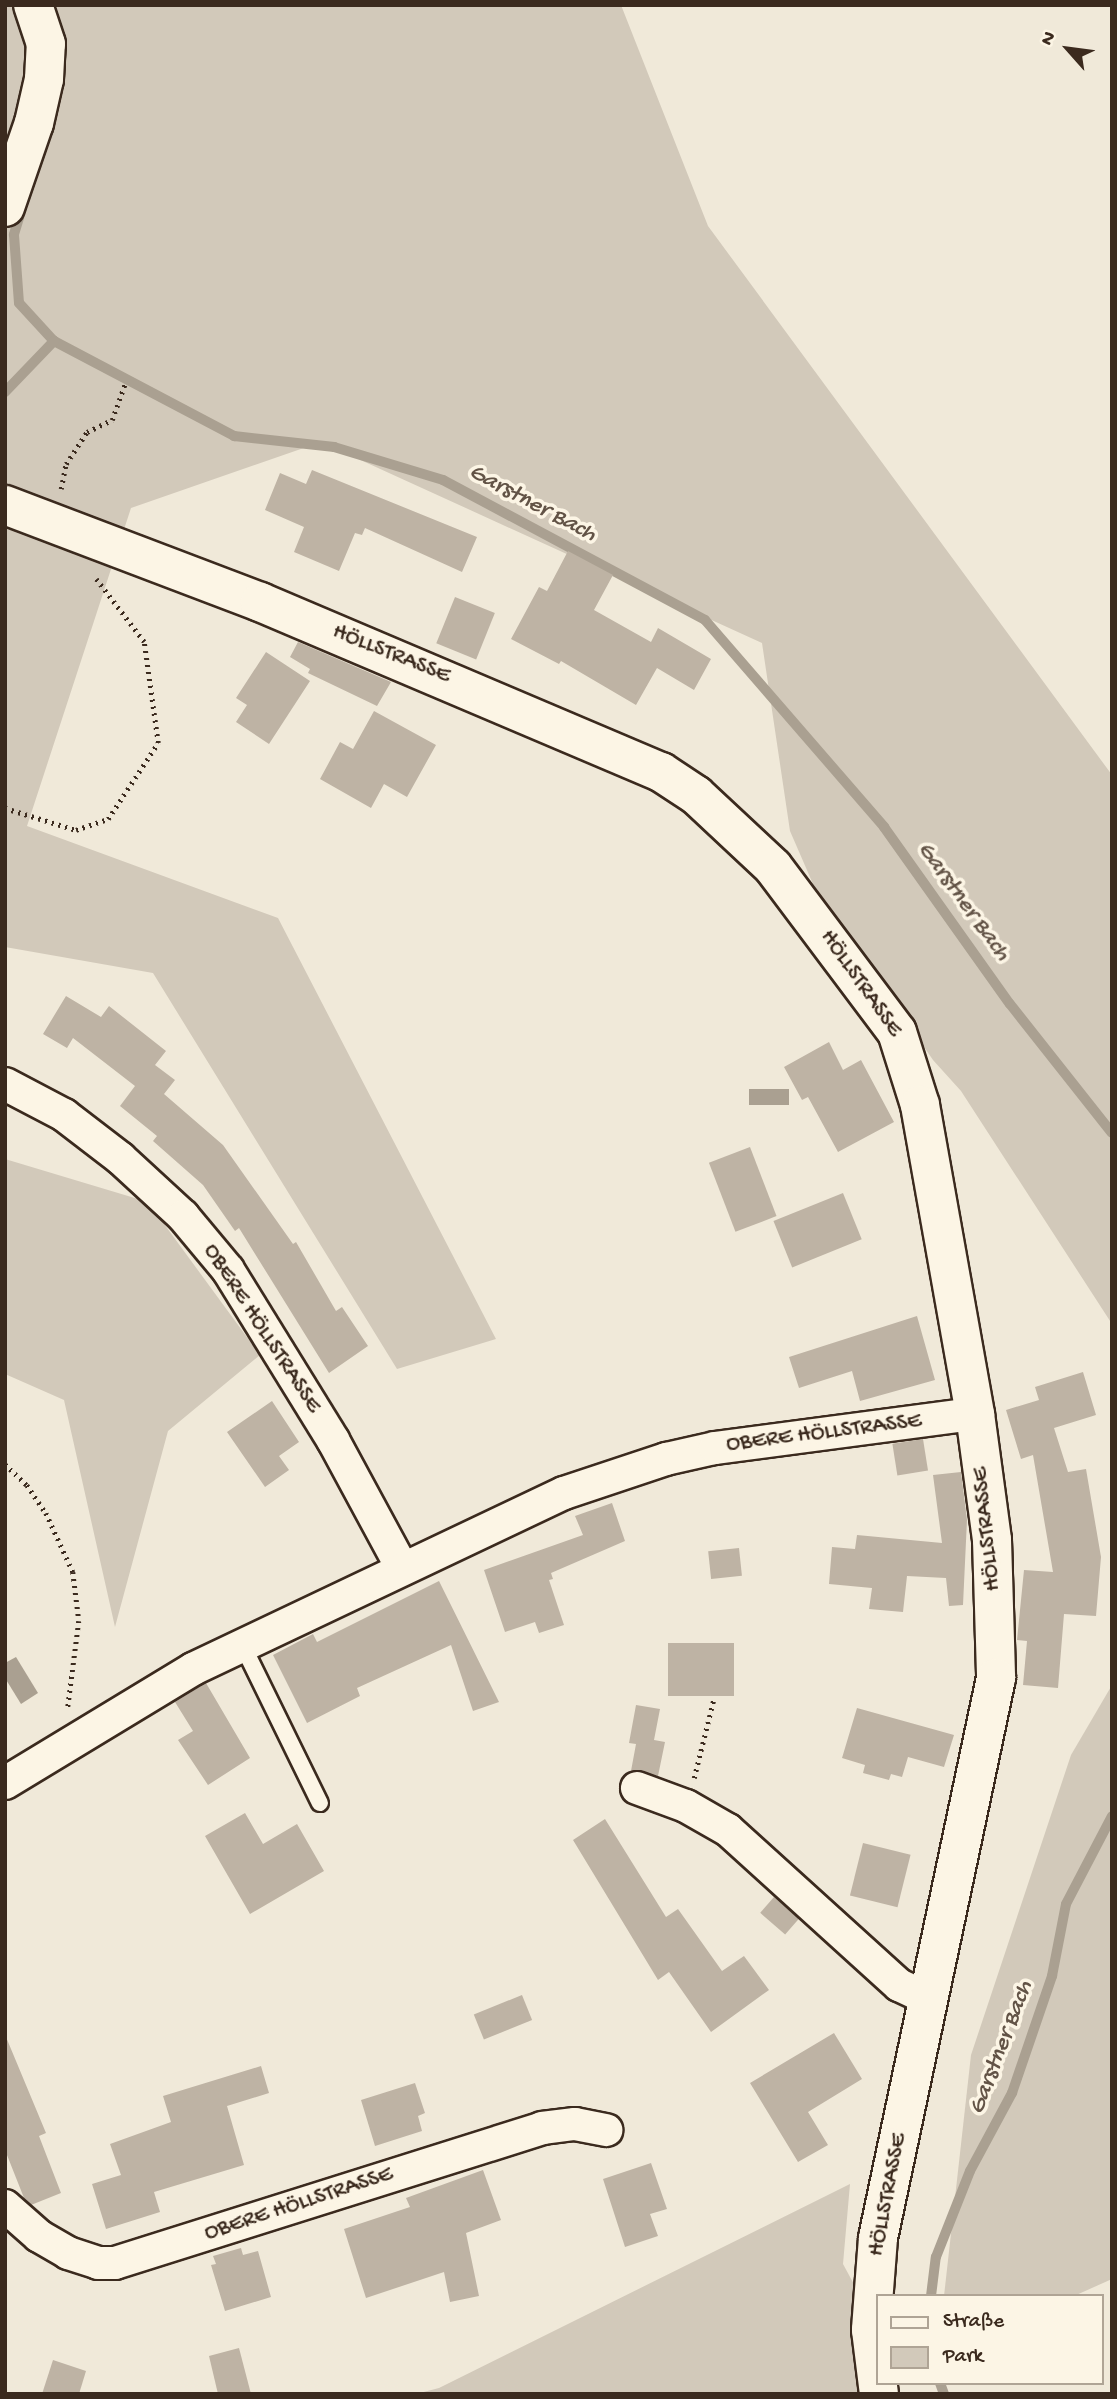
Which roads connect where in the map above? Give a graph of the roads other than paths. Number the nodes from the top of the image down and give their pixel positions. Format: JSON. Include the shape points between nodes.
{"nodes":[{"id":1,"x":33,"y":5,"type":"edge"},
{"id":2,"x":5,"y":207,"type":"edge"},
{"id":3,"x":5,"y":505,"type":"edge"},
{"id":4,"x":5,"y":1084,"type":"edge"},
{"id":5,"x":975,"y":1414,"type":"junction"},
{"id":6,"x":401,"y":1566,"type":"junction"},
{"id":7,"x":242,"y":1644,"type":"junction"},
{"id":8,"x":5,"y":1783,"type":"edge"},
{"id":9,"x":637,"y":1788,"type":"dead end"},
{"id":10,"x":320,"y":1803,"type":"dead end"},
{"id":11,"x":929,"y":1999,"type":"junction"},
{"id":12,"x":606,"y":2130,"type":"dead end"},
{"id":13,"x":5,"y":2206,"type":"edge"},
{"id":14,"x":876,"y":2373,"type":"edge"}],
"edges":[{"from":1,"to":2,"type":"street","via":[[46,44],[44,79]]},
{"from":3,"to":5,"type":"street","name":"HÖLLSTRASSE","via":[[260,601],[601,743],[661,772],[736,829],[815,920],[901,1042],[920,1105]]},
{"from":4,"to":6,"type":"street","name":"OBERE HÖLLSTRASSE","via":[[64,1115],[120,1158],[183,1216],[228,1270],[333,1440]]},
{"from":5,"to":6,"type":"street","name":"OBERE HÖLLSTRASSE","via":[[666,1459],[564,1493]]},
{"from":5,"to":11,"type":"street","name":"HÖLLSTRASSE","via":[[992,1540],[996,1678]]},
{"from":6,"to":7,"type":"street","name":"OBERE HÖLLSTRASSE"},
{"from":7,"to":8,"type":"street","name":"OBERE HÖLLSTRASSE"},
{"from":7,"to":10,"type":"lane"},
{"from":9,"to":11,"type":"street","via":[[686,1806],[727,1830],[899,1984]]},
{"from":11,"to":14,"type":"street","name":"HÖLLSTRASSE","via":[[878,2238],[872,2330]]},
{"from":12,"to":13,"type":"street","name":"OBERE HÖLLSTRASSE","via":[[575,2124],[541,2128],[115,2263],[98,2263],[68,2253]]}]}
